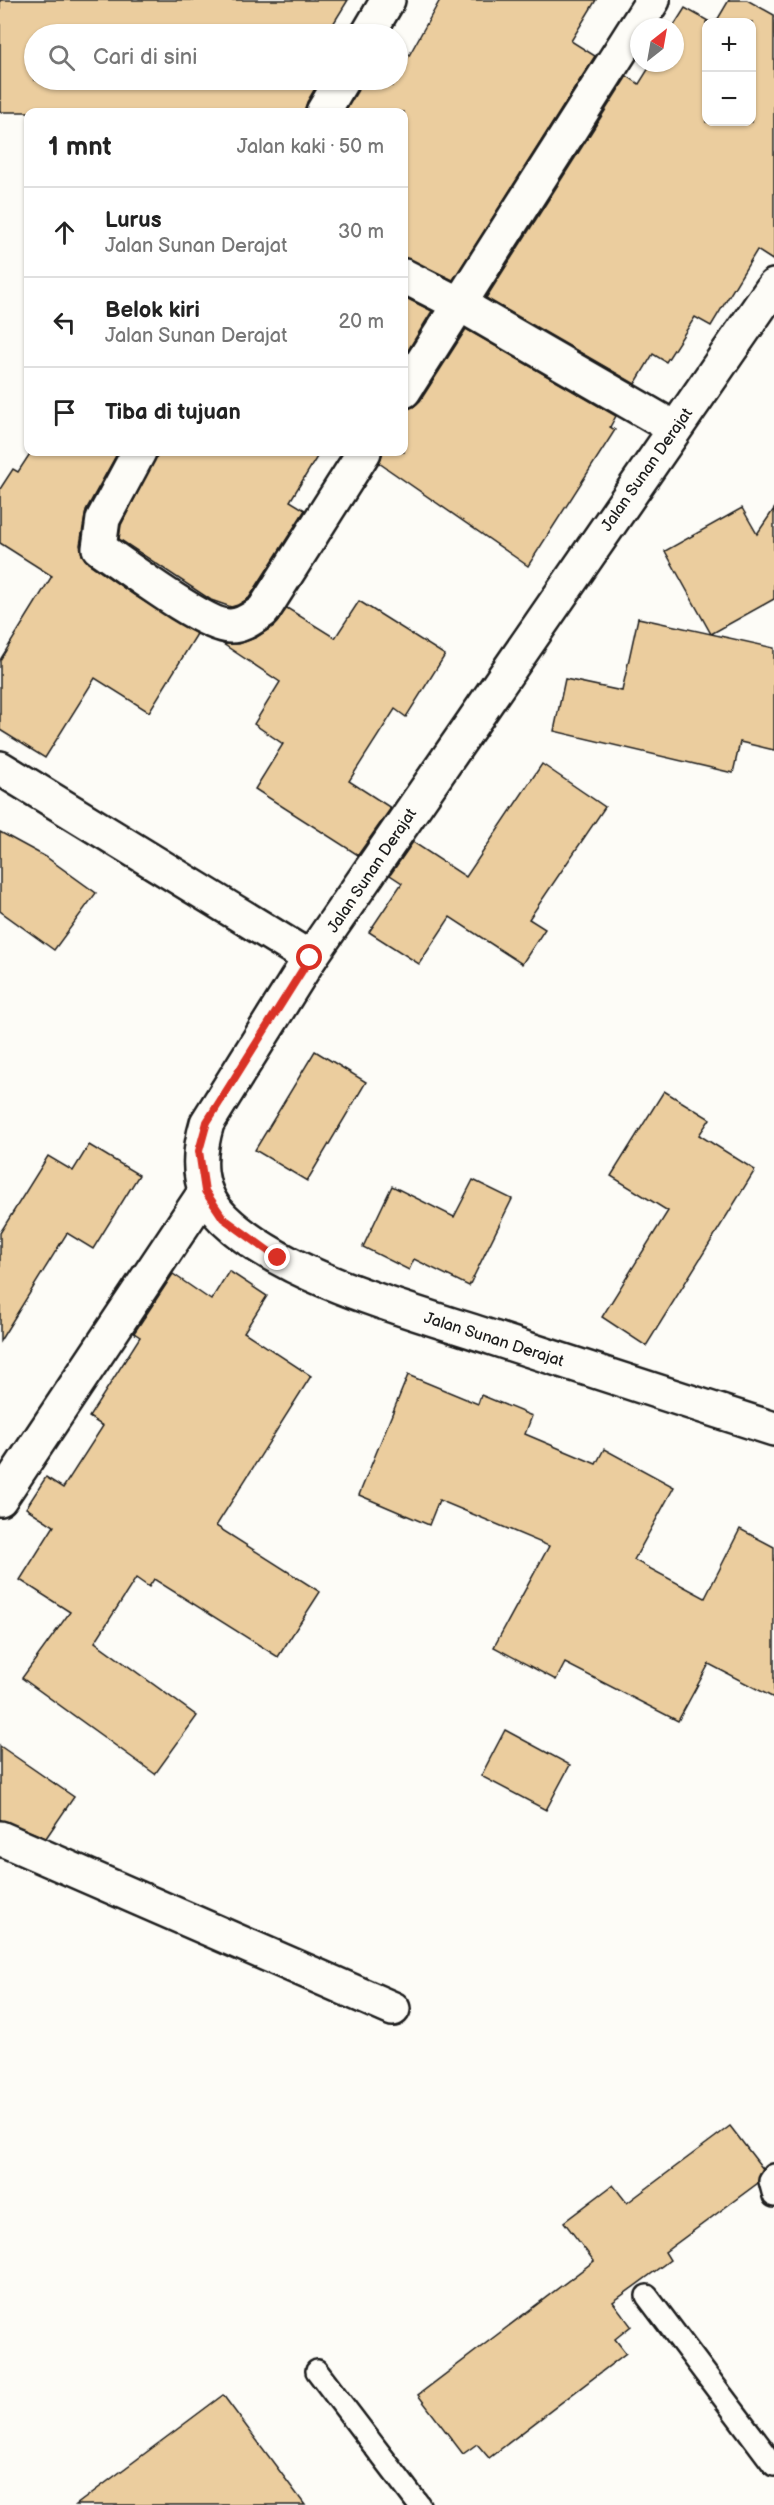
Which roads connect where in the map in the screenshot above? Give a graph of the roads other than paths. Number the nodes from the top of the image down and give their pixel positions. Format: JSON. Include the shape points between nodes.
{"nodes":[{"id":1,"x":388,"y":0,"type":"edge"},
{"id":2,"x":653,"y":0,"type":"edge"},
{"id":3,"x":374,"y":24,"type":"edge"},
{"id":4,"x":336,"y":90,"type":"edge"},
{"id":5,"x":325,"y":108,"type":"edge"},
{"id":6,"x":408,"y":278,"type":"edge"},
{"id":7,"x":774,"y":286,"type":"edge"},
{"id":8,"x":461,"y":305,"type":"junction"},
{"id":9,"x":408,"y":385,"type":"edge"},
{"id":10,"x":674,"y":428,"type":"junction"},
{"id":11,"x":137,"y":456,"type":"edge"},
{"id":12,"x":361,"y":456,"type":"edge"},
{"id":13,"x":0,"y":768,"type":"edge"},
{"id":14,"x":310,"y":958,"type":"junction"},
{"id":15,"x":205,"y":1191,"type":"junction"},
{"id":16,"x":774,"y":1429,"type":"edge"},
{"id":17,"x":0,"y":1499,"type":"edge"},
{"id":18,"x":0,"y":1838,"type":"edge"},
{"id":19,"x":393,"y":2009,"type":"dead end"},
{"id":20,"x":774,"y":2175,"type":"edge"},
{"id":21,"x":774,"y":2196,"type":"edge"},
{"id":22,"x":647,"y":2296,"type":"dead end"},
{"id":23,"x":317,"y":2371,"type":"dead end"},
{"id":24,"x":774,"y":2465,"type":"edge"},
{"id":25,"x":419,"y":2505,"type":"edge"}],
"edges":[{"from":1,"to":3,"type":"street"},
{"from":2,"to":8,"type":"street"},
{"from":4,"to":5,"type":"street"},
{"from":6,"to":8,"type":"street"},
{"from":7,"to":10,"type":"street","name":"Jalan Sunan Derajat"},
{"from":8,"to":9,"type":"street"},
{"from":8,"to":10,"type":"street"},
{"from":10,"to":14,"type":"street","name":"Jalan Sunan Derajat"},
{"from":11,"to":12,"type":"street","via":[[103,519],[99,548],[200,615],[228,627],[245,623],[263,611]]},
{"from":13,"to":14,"type":"street"},
{"from":14,"to":15,"type":"street","name":"Jalan Sunan Derajat","via":[[207,1122],[199,1151]]},
{"from":15,"to":16,"type":"street","name":"Jalan Sunan Derajat","via":[[223,1218],[260,1247],[380,1301]]},
{"from":15,"to":17,"type":"street"},
{"from":18,"to":19,"type":"street"},
{"from":20,"to":21,"type":"lane","via":[[770,2181]]},
{"from":22,"to":24,"type":"lane"},
{"from":23,"to":25,"type":"lane"}]}
